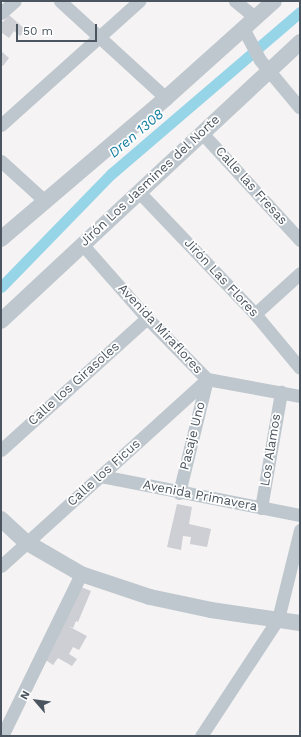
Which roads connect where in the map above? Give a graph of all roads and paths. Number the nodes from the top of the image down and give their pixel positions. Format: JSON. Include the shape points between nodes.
{"nodes":[{"id":1,"x":15,"y":1,"type":"edge"},
{"id":2,"x":60,"y":1,"type":"edge"},
{"id":3,"x":139,"y":1,"type":"edge"},
{"id":4,"x":235,"y":1,"type":"edge"},
{"id":5,"x":274,"y":1,"type":"edge"},
{"id":6,"x":1,"y":13,"type":"edge"},
{"id":7,"x":255,"y":17,"type":"junction"},
{"id":8,"x":243,"y":28,"type":"junction"},
{"id":9,"x":100,"y":36,"type":"junction"},
{"id":10,"x":300,"y":42,"type":"edge"},
{"id":11,"x":268,"y":70,"type":"junction"},
{"id":12,"x":166,"y":98,"type":"junction"},
{"id":13,"x":300,"y":108,"type":"edge"},
{"id":14,"x":1,"y":125,"type":"edge"},
{"id":15,"x":202,"y":132,"type":"junction"},
{"id":16,"x":1,"y":161,"type":"edge"},
{"id":17,"x":138,"y":191,"type":"junction"},
{"id":18,"x":45,"y":201,"type":"junction"},
{"id":19,"x":1,"y":239,"type":"edge"},
{"id":20,"x":300,"y":240,"type":"edge"},
{"id":21,"x":82,"y":244,"type":"junction"},
{"id":22,"x":300,"y":273,"type":"edge"},
{"id":23,"x":255,"y":314,"type":"junction"},
{"id":24,"x":147,"y":318,"type":"junction"},
{"id":25,"x":1,"y":321,"type":"edge"},
{"id":26,"x":300,"y":368,"type":"edge"},
{"id":27,"x":207,"y":379,"type":"junction"},
{"id":28,"x":281,"y":392,"type":"junction"},
{"id":29,"x":300,"y":396,"type":"edge"},
{"id":30,"x":1,"y":450,"type":"edge"},
{"id":31,"x":101,"y":476,"type":"junction"},
{"id":32,"x":180,"y":493,"type":"junction"},
{"id":33,"x":261,"y":508,"type":"junction"},
{"id":34,"x":300,"y":515,"type":"edge"},
{"id":35,"x":1,"y":519,"type":"edge"},
{"id":36,"x":300,"y":530,"type":"edge"},
{"id":37,"x":26,"y":542,"type":"junction"},
{"id":38,"x":1,"y":566,"type":"edge"},
{"id":39,"x":81,"y":574,"type":"junction"},
{"id":40,"x":278,"y":619,"type":"junction"},
{"id":41,"x":300,"y":623,"type":"edge"},
{"id":42,"x":2,"y":736,"type":"edge"},
{"id":43,"x":201,"y":736,"type":"edge"}],
"edges":[{"from":1,"to":6,"type":"street"},
{"from":2,"to":9,"type":"street"},
{"from":3,"to":9,"type":"street"},
{"from":4,"to":7,"type":"street"},
{"from":5,"to":7,"type":"street"},
{"from":7,"to":8,"type":"street"},
{"from":8,"to":11,"type":"street"},
{"from":8,"to":12,"type":"street"},
{"from":9,"to":12,"type":"street"},
{"from":9,"to":14,"type":"street"},
{"from":10,"to":11,"type":"street","name":"Jirón Los Jasmines del Norte"},
{"from":11,"to":13,"type":"street"},
{"from":11,"to":15,"type":"street","name":"Jirón Los Jasmines del Norte"},
{"from":12,"to":18,"type":"street"},
{"from":15,"to":17,"type":"street","name":"Jirón Los Jasmines del Norte"},
{"from":15,"to":20,"type":"street","name":"Calle las Fresas"},
{"from":16,"to":18,"type":"street"},
{"from":17,"to":21,"type":"street","name":"Jirón Los Jasmines del Norte"},
{"from":17,"to":23,"type":"street","name":"Jirón Las Flores"},
{"from":18,"to":19,"type":"street"},
{"from":21,"to":24,"type":"street","name":"Avenida Miraflores"},
{"from":21,"to":25,"type":"street","name":"Jirón Los Jasmines del Norte"},
{"from":22,"to":23,"type":"street"},
{"from":23,"to":26,"type":"street","name":"Jirón Las Flores"},
{"from":24,"to":27,"type":"street","name":"Avenida Miraflores"},
{"from":24,"to":30,"type":"street","name":"Calle los Girasoles"},
{"from":27,"to":28,"type":"street","name":"Avenida Miraflores"},
{"from":27,"to":31,"type":"street","name":"Calle los Ficus"},
{"from":27,"to":32,"type":"street","name":"Pasaje Uno"},
{"from":28,"to":29,"type":"street","name":"Avenida Miraflores"},
{"from":28,"to":33,"type":"street","name":"Los Alamos"},
{"from":31,"to":32,"type":"street","name":"Avenida Primavera"},
{"from":31,"to":37,"type":"street","name":"Calle los Ficus"},
{"from":32,"to":33,"type":"street","name":"Avenida Primavera"},
{"from":33,"to":34,"type":"street","name":"Avenida Primavera"},
{"from":35,"to":37,"type":"street"},
{"from":36,"to":40,"type":"street"},
{"from":37,"to":38,"type":"street","name":"Calle los Ficus"},
{"from":37,"to":39,"type":"street"},
{"from":39,"to":40,"type":"street","via":[[150,597],[211,610]]},
{"from":39,"to":42,"type":"street"},
{"from":40,"to":41,"type":"street"},
{"from":40,"to":43,"type":"street"}]}
